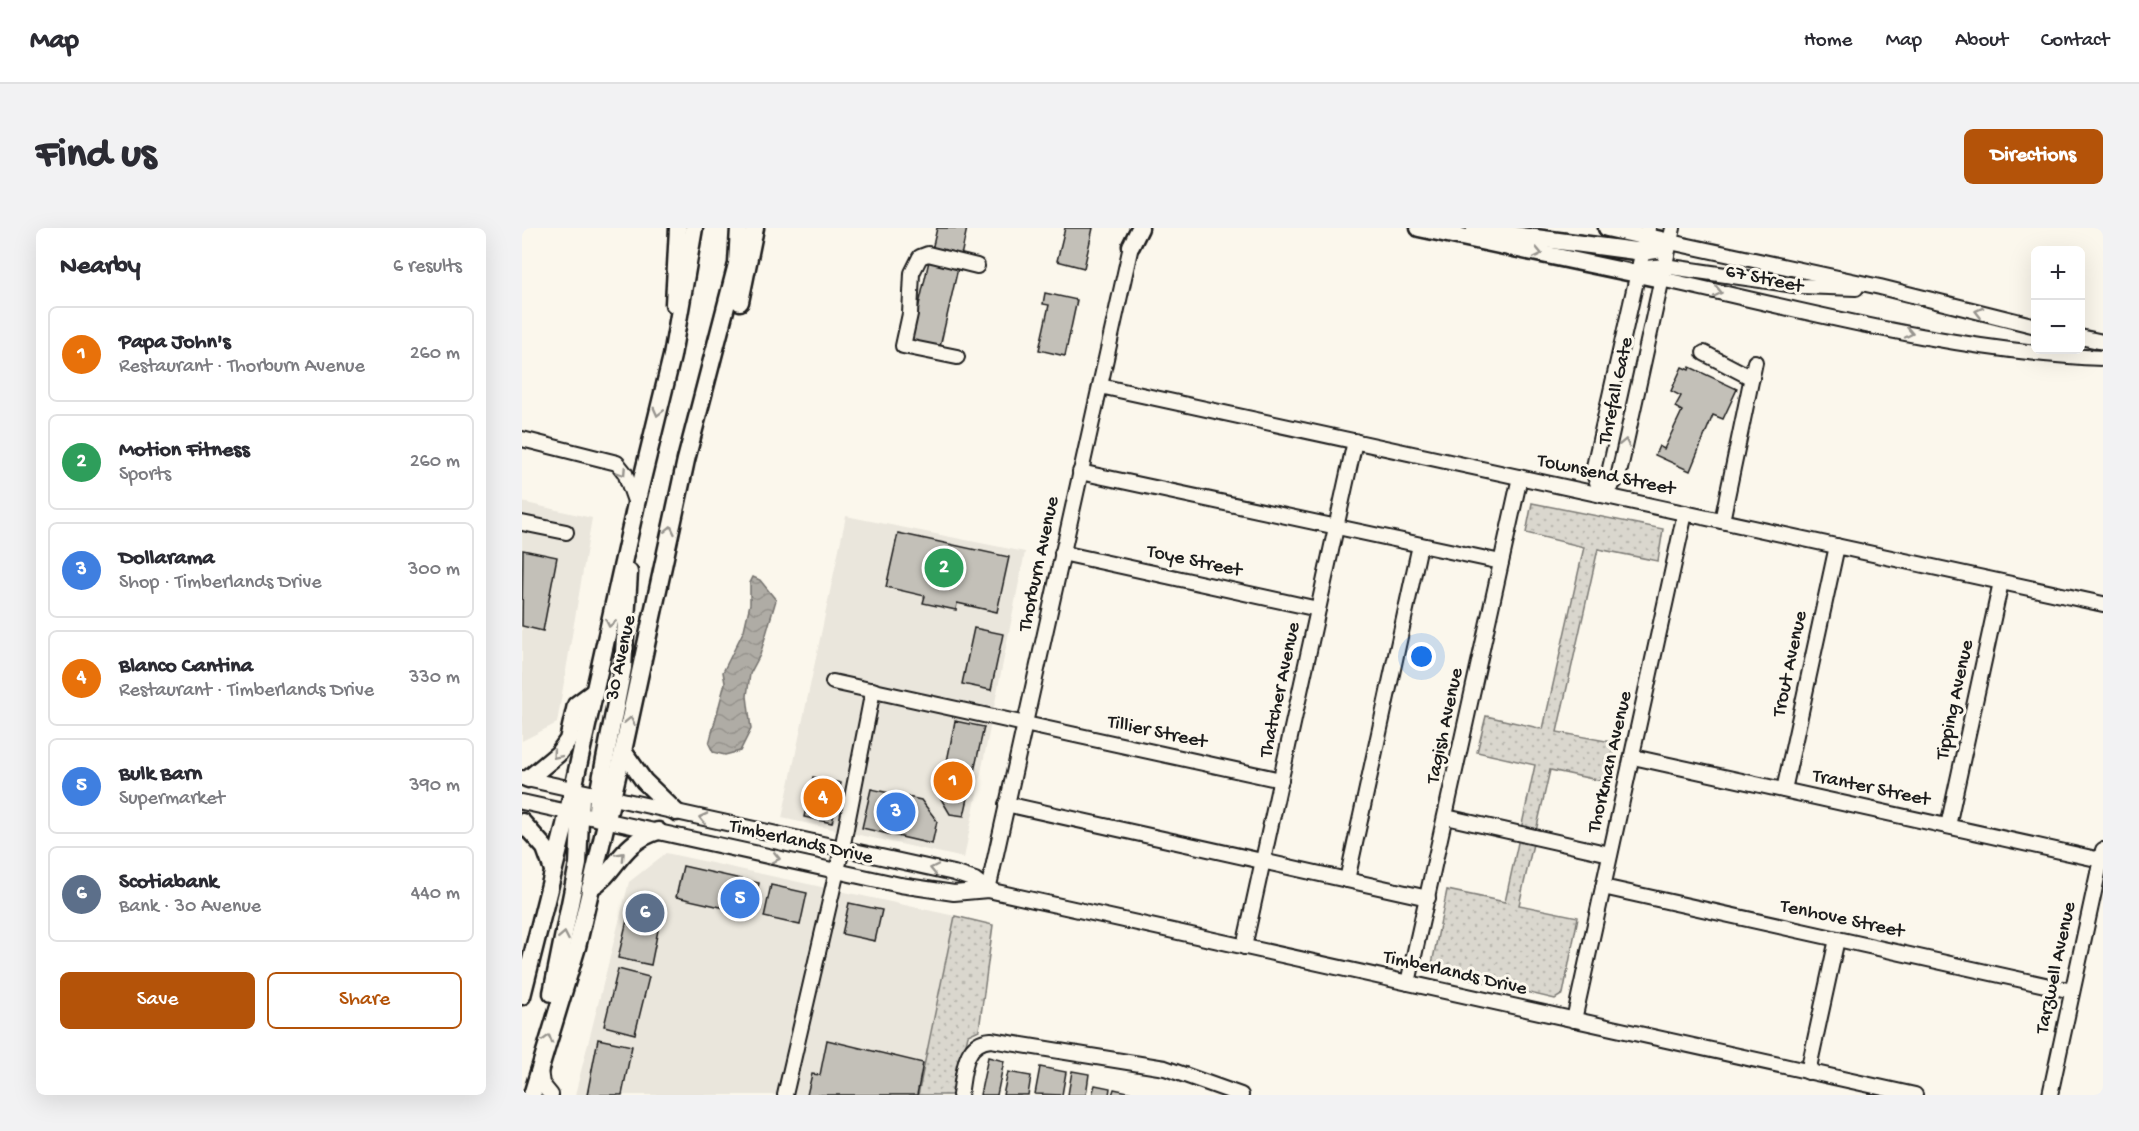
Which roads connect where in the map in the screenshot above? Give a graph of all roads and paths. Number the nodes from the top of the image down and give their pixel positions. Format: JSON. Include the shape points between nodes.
{"nodes":[{"id":1,"x":678,"y":228,"type":"edge"},
{"id":2,"x":694,"y":228,"type":"edge"},
{"id":3,"x":739,"y":228,"type":"edge"},
{"id":4,"x":755,"y":228,"type":"edge"},
{"id":5,"x":1130,"y":228,"type":"edge"},
{"id":6,"x":1140,"y":228,"type":"edge"},
{"id":7,"x":1419,"y":228,"type":"edge"},
{"id":8,"x":1461,"y":228,"type":"edge"},
{"id":9,"x":1607,"y":228,"type":"edge"},
{"id":10,"x":1671,"y":235,"type":"edge"},
{"id":11,"x":1646,"y":239,"type":"edge"},
{"id":12,"x":1131,"y":246,"type":"junction"},
{"id":13,"x":977,"y":266,"type":"dead end"},
{"id":14,"x":1662,"y":273,"type":"junction"},
{"id":15,"x":1637,"y":274,"type":"junction"},
{"id":16,"x":1880,"y":287,"type":"junction"},
{"id":17,"x":2031,"y":325,"type":"edge"},
{"id":18,"x":2085,"y":338,"type":"edge"},
{"id":19,"x":2103,"y":342,"type":"edge"},
{"id":20,"x":715,"y":347,"type":"junction"},
{"id":21,"x":1704,"y":353,"type":"dead end"},
{"id":22,"x":672,"y":356,"type":"junction"},
{"id":23,"x":957,"y":357,"type":"dead end"},
{"id":24,"x":2103,"y":358,"type":"edge"},
{"id":25,"x":1755,"y":362,"type":"dead end"},
{"id":26,"x":1752,"y":378,"type":"junction"},
{"id":27,"x":1100,"y":386,"type":"junction"},
{"id":28,"x":522,"y":439,"type":"edge"},
{"id":29,"x":1355,"y":441,"type":"junction"},
{"id":30,"x":1080,"y":472,"type":"junction"},
{"id":31,"x":1520,"y":477,"type":"junction"},
{"id":32,"x":1602,"y":495,"type":"junction"},
{"id":33,"x":636,"y":504,"type":"junction"},
{"id":34,"x":1685,"y":513,"type":"junction"},
{"id":35,"x":1722,"y":521,"type":"junction"},
{"id":36,"x":522,"y":522,"type":"edge"},
{"id":37,"x":1336,"y":527,"type":"junction"},
{"id":38,"x":566,"y":532,"type":"dead end"},
{"id":39,"x":630,"y":532,"type":"junction"},
{"id":40,"x":1420,"y":545,"type":"junction"},
{"id":41,"x":1837,"y":546,"type":"junction"},
{"id":42,"x":1062,"y":553,"type":"junction"},
{"id":43,"x":1502,"y":562,"type":"junction"},
{"id":44,"x":2001,"y":582,"type":"junction"},
{"id":45,"x":2103,"y":604,"type":"edge"},
{"id":46,"x":1318,"y":609,"type":"junction"},
{"id":47,"x":833,"y":682,"type":"dead end"},
{"id":48,"x":873,"y":690,"type":"junction"},
{"id":49,"x":595,"y":691,"type":"junction"},
{"id":50,"x":1024,"y":724,"type":"junction"},
{"id":51,"x":623,"y":751,"type":"junction"},
{"id":52,"x":1633,"y":757,"type":"junction"},
{"id":53,"x":525,"y":778,"type":"edge"},
{"id":54,"x":1281,"y":780,"type":"junction"},
{"id":55,"x":574,"y":790,"type":"junction"},
{"id":56,"x":1784,"y":790,"type":"junction"},
{"id":57,"x":605,"y":797,"type":"junction"},
{"id":58,"x":522,"y":802,"type":"edge"},
{"id":59,"x":1006,"y":804,"type":"junction"},
{"id":60,"x":676,"y":812,"type":"junction"},
{"id":61,"x":574,"y":814,"type":"junction"},
{"id":62,"x":1446,"y":817,"type":"junction"},
{"id":63,"x":607,"y":819,"type":"junction"},
{"id":64,"x":522,"y":822,"type":"edge"},
{"id":65,"x":1948,"y":826,"type":"junction"},
{"id":66,"x":657,"y":831,"type":"junction"},
{"id":67,"x":842,"y":849,"type":"junction"},
{"id":68,"x":1610,"y":854,"type":"junction"},
{"id":69,"x":2102,"y":855,"type":"edge"},
{"id":70,"x":1263,"y":861,"type":"junction"},
{"id":71,"x":553,"y":870,"type":"junction"},
{"id":72,"x":837,"y":872,"type":"junction"},
{"id":73,"x":1347,"y":880,"type":"junction"},
{"id":74,"x":1603,"y":887,"type":"junction"},
{"id":75,"x":590,"y":888,"type":"junction"},
{"id":76,"x":988,"y":890,"type":"junction"},
{"id":77,"x":1428,"y":898,"type":"junction"},
{"id":78,"x":1837,"y":939,"type":"junction"},
{"id":79,"x":1244,"y":947,"type":"junction"},
{"id":80,"x":1408,"y":983,"type":"junction"},
{"id":81,"x":2072,"y":991,"type":"junction"},
{"id":82,"x":522,"y":996,"type":"edge"},
{"id":83,"x":556,"y":1014,"type":"junction"},
{"id":84,"x":1574,"y":1020,"type":"junction"},
{"id":85,"x":540,"y":1069,"type":"junction"},
{"id":86,"x":1808,"y":1072,"type":"junction"},
{"id":87,"x":532,"y":1095,"type":"edge"},
{"id":88,"x":550,"y":1095,"type":"edge"},
{"id":89,"x":785,"y":1095,"type":"edge"},
{"id":90,"x":960,"y":1095,"type":"edge"},
{"id":91,"x":1241,"y":1095,"type":"edge"},
{"id":92,"x":1915,"y":1095,"type":"edge"},
{"id":93,"x":2050,"y":1095,"type":"edge"}],
"edges":[{"from":1,"to":22,"type":"main road"},
{"from":2,"to":22,"type":"main road","name":"30 Avenue"},
{"from":3,"to":20,"type":"main road","name":"30 Avenue","via":[[737,264]]},
{"from":4,"to":20,"type":"main road","via":[[739,307]]},
{"from":5,"to":12,"type":"main road"},
{"from":6,"to":12,"type":"main road"},
{"from":7,"to":15,"type":"main road","name":"67 Street","one_way":true},
{"from":8,"to":11,"type":"main road"},
{"from":9,"to":11,"type":"main road","name":"67 Street"},
{"from":10,"to":11,"type":"main road","name":"67 Street"},
{"from":10,"to":14,"type":"street","name":"Threfall Gate"},
{"from":10,"to":16,"type":"street","name":"67 Street"},
{"from":11,"to":15,"type":"street","name":"Threfall Gate"},
{"from":12,"to":27,"type":"street","name":"Thorburn Avenue"},
{"from":13,"to":23,"type":"street","via":[[928,254],[920,257],[912,273],[910,314],[903,346]]},
{"from":14,"to":15,"type":"main road","name":"67 Street"},
{"from":14,"to":16,"type":"street","via":[[1801,286]]},
{"from":14,"to":24,"type":"street","name":"67 Street","one_way":true,"via":[[1936,339]]},
{"from":32,"to":14,"type":"street","name":"Threfall Gate","one_way":true,"via":[[1618,478]]},
{"from":15,"to":32,"type":"street","name":"Threfall Gate","via":[[1593,471]]},
{"from":17,"to":16,"type":"street","name":"67 Street","one_way":true},
{"from":18,"to":19,"type":"street"},
{"from":51,"to":20,"type":"main road","name":"30 Avenue","one_way":true,"via":[[686,460]]},
{"from":21,"to":26,"type":"street"},
{"from":22,"to":33,"type":"main road","name":"30 Avenue","one_way":true},
{"from":25,"to":26,"type":"street"},
{"from":26,"to":35,"type":"street"},
{"from":27,"to":29,"type":"street","name":"Townsend Street"},
{"from":27,"to":30,"type":"street","name":"Thorburn Avenue"},
{"from":28,"to":33,"type":"street","one_way":true,"via":[[593,455],[620,466]]},
{"from":29,"to":31,"type":"street","name":"Townsend Street"},
{"from":29,"to":37,"type":"street","name":"Thatcher Avenue"},
{"from":30,"to":37,"type":"street"},
{"from":30,"to":42,"type":"street","name":"Thorburn Avenue"},
{"from":31,"to":32,"type":"street","name":"Townsend Street"},
{"from":31,"to":43,"type":"street","name":"Tagish Avenue"},
{"from":32,"to":34,"type":"street","name":"Townsend Street"},
{"from":33,"to":39,"type":"main road","name":"30 Avenue"},
{"from":34,"to":35,"type":"street","name":"Townsend Street"},
{"from":34,"to":52,"type":"street","name":"Thorkman Avenue"},
{"from":35,"to":41,"type":"street","name":"Townsend Street"},
{"from":36,"to":38,"type":"street"},
{"from":37,"to":40,"type":"street"},
{"from":37,"to":46,"type":"street","name":"Thatcher Avenue"},
{"from":39,"to":49,"type":"main road","name":"30 Avenue","one_way":true},
{"from":39,"to":57,"type":"main road","via":[[623,668]]},
{"from":40,"to":43,"type":"street"},
{"from":40,"to":73,"type":"street"},
{"from":41,"to":44,"type":"street","name":"Townsend Street"},
{"from":41,"to":56,"type":"street","name":"Trout Avenue"},
{"from":42,"to":46,"type":"street","name":"Toye Street"},
{"from":42,"to":50,"type":"street","name":"Thorburn Avenue"},
{"from":43,"to":62,"type":"street","name":"Tagish Avenue"},
{"from":44,"to":45,"type":"street","name":"Townsend Street"},
{"from":44,"to":65,"type":"street","name":"Tipping Avenue"},
{"from":46,"to":54,"type":"street","name":"Thatcher Avenue"},
{"from":47,"to":48,"type":"street","name":"Tillier Street"},
{"from":48,"to":50,"type":"street","name":"Tillier Street"},
{"from":48,"to":67,"type":"street"},
{"from":49,"to":53,"type":"main road","one_way":true,"via":[[576,705],[568,740],[558,754]]},
{"from":49,"to":55,"type":"main road","name":"30 Avenue"},
{"from":50,"to":54,"type":"street","name":"Tillier Street"},
{"from":50,"to":59,"type":"street","name":"Thorburn Avenue"},
{"from":51,"to":57,"type":"main road","name":"30 Avenue"},
{"from":51,"to":60,"type":"main road","via":[[644,781]]},
{"from":52,"to":56,"type":"street","name":"Tranter Street"},
{"from":52,"to":68,"type":"street","name":"Thorkman Avenue"},
{"from":53,"to":55,"type":"street","name":"Timberlands Drive"},
{"from":54,"to":70,"type":"street","name":"Thatcher Avenue"},
{"from":55,"to":57,"type":"street","name":"Timberlands Drive"},
{"from":55,"to":61,"type":"main road","name":"30 Avenue"},
{"from":56,"to":65,"type":"street","name":"Tranter Street"},
{"from":57,"to":60,"type":"street","name":"Timberlands Drive"},
{"from":57,"to":63,"type":"main road","name":"30 Avenue"},
{"from":58,"to":61,"type":"street","name":"Timberlands Drive"},
{"from":59,"to":70,"type":"street"},
{"from":59,"to":76,"type":"street","name":"Thorburn Avenue"},
{"from":67,"to":60,"type":"street","name":"Timberlands Drive","one_way":true},
{"from":61,"to":63,"type":"street","name":"Timberlands Drive"},
{"from":61,"to":71,"type":"main road","name":"30 Avenue"},
{"from":83,"to":61,"type":"main road","one_way":true,"via":[[552,996],[578,864]]},
{"from":62,"to":68,"type":"street"},
{"from":62,"to":77,"type":"street","name":"Tagish Avenue"},
{"from":63,"to":66,"type":"street","name":"Timberlands Drive"},
{"from":63,"to":75,"type":"main road","name":"30 Avenue"},
{"from":64,"to":71,"type":"main road","via":[[545,848]]},
{"from":65,"to":69,"type":"street","name":"Tranter Street"},
{"from":66,"to":72,"type":"street","name":"Timberlands Drive","one_way":true},
{"from":75,"to":66,"type":"main road","one_way":true,"via":[[604,880],[629,847]]},
{"from":67,"to":72,"type":"street"},
{"from":76,"to":67,"type":"street","name":"Timberlands Drive","one_way":true,"via":[[975,880],[954,873]]},
{"from":68,"to":74,"type":"street","name":"Thorkman Avenue"},
{"from":69,"to":81,"type":"street","name":"Tarzwell Avenue"},
{"from":70,"to":73,"type":"street"},
{"from":70,"to":79,"type":"street","name":"Thatcher Avenue"},
{"from":71,"to":82,"type":"main road","name":"30 Avenue"},
{"from":72,"to":76,"type":"street","name":"Timberlands Drive","via":[[954,892]]},
{"from":72,"to":89,"type":"street"},
{"from":73,"to":77,"type":"street"},
{"from":74,"to":78,"type":"street","name":"Tenhove Street"},
{"from":74,"to":84,"type":"street","name":"Thorkman Avenue"},
{"from":75,"to":83,"type":"main road","name":"30 Avenue"},
{"from":76,"to":79,"type":"street","name":"Timberlands Drive"},
{"from":77,"to":80,"type":"street","name":"Tagish Avenue"},
{"from":78,"to":81,"type":"street","name":"Tenhove Street"},
{"from":78,"to":86,"type":"street"},
{"from":79,"to":80,"type":"street","name":"Timberlands Drive"},
{"from":80,"to":84,"type":"street","name":"Timberlands Drive"},
{"from":81,"to":93,"type":"street","name":"Tarzwell Avenue"},
{"from":85,"to":83,"type":"main road","name":"30 Avenue","one_way":true},
{"from":84,"to":86,"type":"street","name":"Timberlands Drive"},
{"from":85,"to":87,"type":"main road","name":"30 Avenue"},
{"from":85,"to":88,"type":"street","via":[[542,1084]]},
{"from":86,"to":92,"type":"street","name":"Timberlands Drive"},
{"from":90,"to":91,"type":"street","via":[[970,1049],[976,1043],[991,1040],[1165,1068]]}]}
